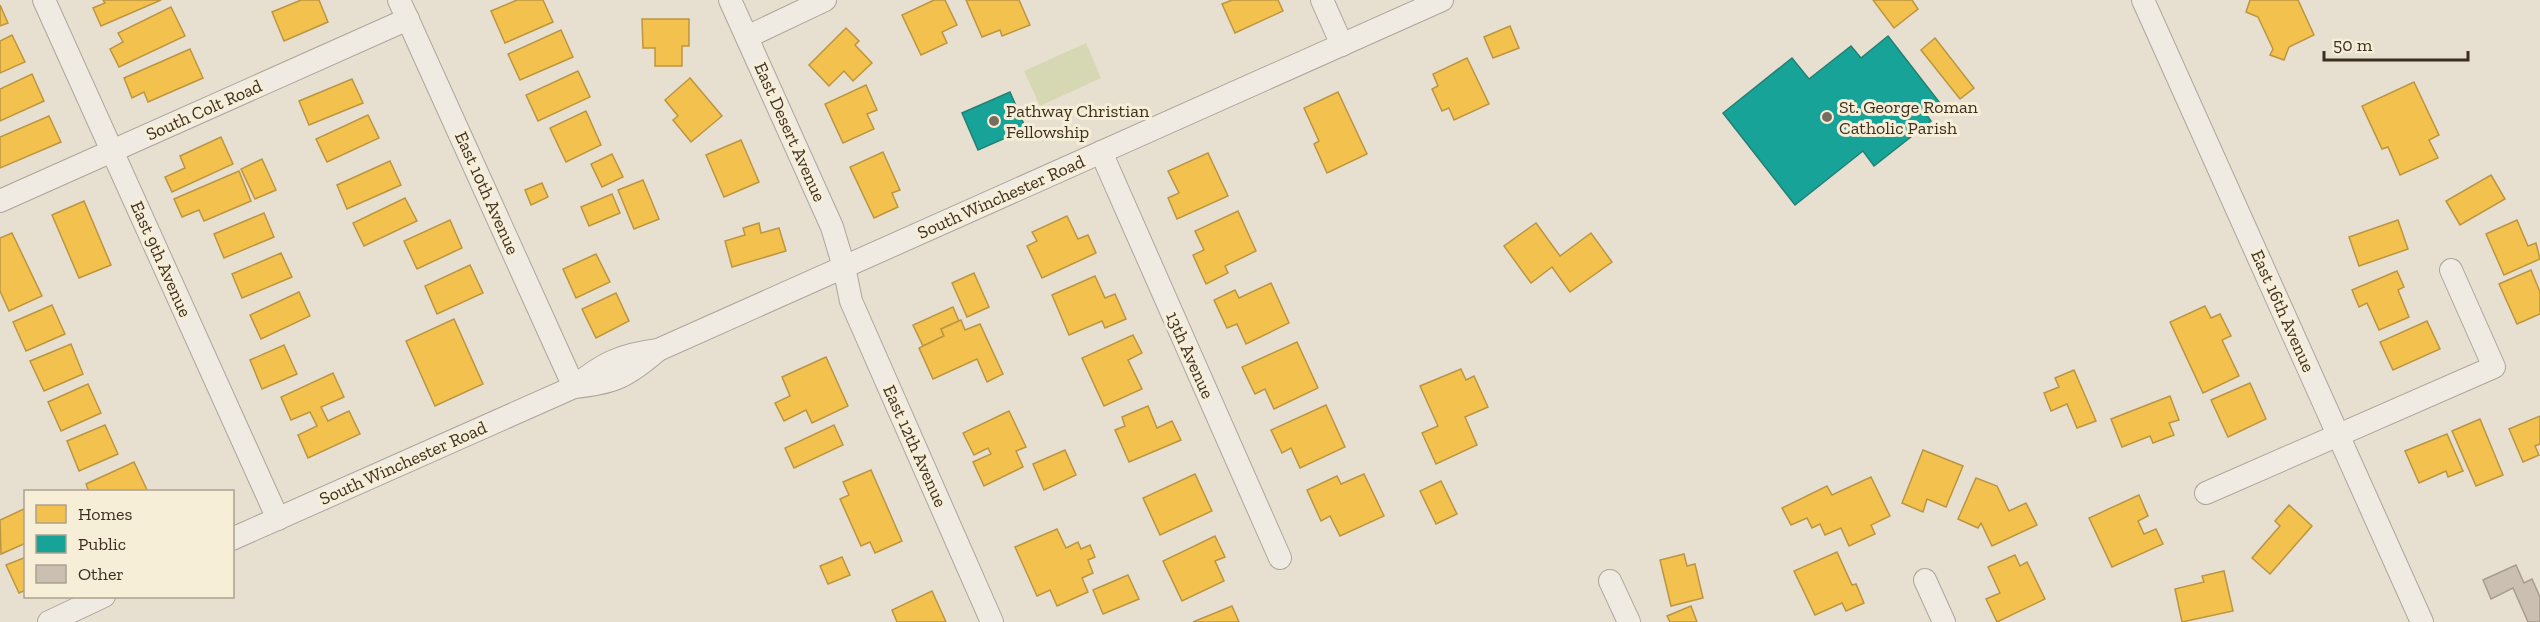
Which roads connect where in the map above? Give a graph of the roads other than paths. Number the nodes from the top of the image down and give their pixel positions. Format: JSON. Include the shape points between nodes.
{"nodes":[{"id":1,"x":44,"y":0,"type":"edge"},
{"id":2,"x":730,"y":0,"type":"edge"},
{"id":3,"x":825,"y":0,"type":"edge"},
{"id":4,"x":1322,"y":0,"type":"edge"},
{"id":5,"x":1442,"y":0,"type":"edge"},
{"id":6,"x":2143,"y":0,"type":"edge"},
{"id":7,"x":404,"y":9,"type":"edge"},
{"id":8,"x":747,"y":37,"type":"junction"},
{"id":9,"x":1342,"y":45,"type":"junction"},
{"id":10,"x":112,"y":151,"type":"junction"},
{"id":11,"x":1101,"y":152,"type":"junction"},
{"id":12,"x":0,"y":201,"type":"edge"},
{"id":13,"x":844,"y":267,"type":"junction"},
{"id":14,"x":2451,"y":270,"type":"dead end"},
{"id":15,"x":574,"y":387,"type":"junction"},
{"id":16,"x":2338,"y":435,"type":"junction"},
{"id":17,"x":2206,"y":493,"type":"dead end"},
{"id":18,"x":278,"y":519,"type":"junction"},
{"id":19,"x":234,"y":538,"type":"edge"},
{"id":20,"x":1280,"y":558,"type":"dead end"},
{"id":21,"x":1925,"y":580,"type":"dead end"},
{"id":22,"x":1610,"y":581,"type":"dead end"},
{"id":23,"x":102,"y":598,"type":"edge"},
{"id":24,"x":49,"y":622,"type":"edge"},
{"id":25,"x":992,"y":622,"type":"edge"},
{"id":26,"x":1629,"y":622,"type":"edge"},
{"id":27,"x":1944,"y":622,"type":"edge"},
{"id":28,"x":2422,"y":622,"type":"edge"}],
"edges":[{"from":1,"to":10,"type":"street","name":"East 9th Avenue"},
{"from":2,"to":8,"type":"street","name":"East Desert Avenue"},
{"from":3,"to":8,"type":"street"},
{"from":4,"to":9,"type":"street"},
{"from":5,"to":9,"type":"street","name":"South Winchester Road"},
{"from":6,"to":16,"type":"street","name":"East 16th Avenue"},
{"from":7,"to":10,"type":"street","name":"South Colt Road"},
{"from":7,"to":15,"type":"street","name":"East 10th Avenue"},
{"from":8,"to":13,"type":"street","name":"East Desert Avenue","via":[[832,227]]},
{"from":9,"to":11,"type":"street","name":"South Winchester Road"},
{"from":10,"to":12,"type":"street","name":"South Colt Road"},
{"from":10,"to":18,"type":"street","name":"East 9th Avenue"},
{"from":11,"to":13,"type":"street","name":"South Winchester Road"},
{"from":11,"to":20,"type":"street","name":"13th Avenue"},
{"from":13,"to":15,"type":"street","name":"South Winchester Road","via":[[658,350],[634,371],[604,384]]},
{"from":13,"to":25,"type":"street","name":"East 12th Avenue","via":[[851,301]]},
{"from":14,"to":16,"type":"street","via":[[2494,367]]},
{"from":15,"to":18,"type":"street","name":"South Winchester Road"},
{"from":16,"to":17,"type":"street"},
{"from":16,"to":28,"type":"street","name":"East 16th Avenue"},
{"from":18,"to":19,"type":"street","name":"South Winchester Road"},
{"from":21,"to":27,"type":"street"},
{"from":22,"to":26,"type":"street"},
{"from":23,"to":24,"type":"street"}]}
